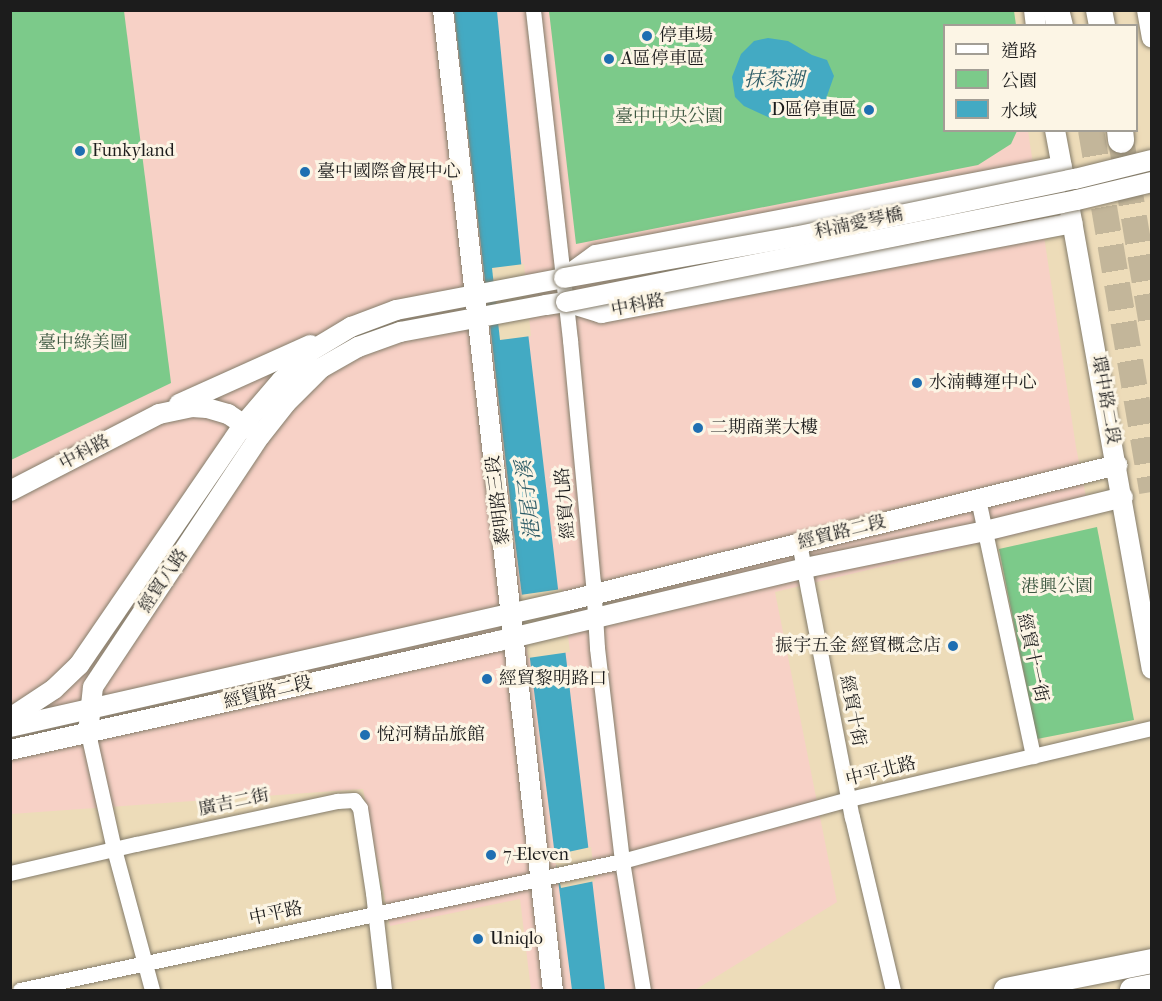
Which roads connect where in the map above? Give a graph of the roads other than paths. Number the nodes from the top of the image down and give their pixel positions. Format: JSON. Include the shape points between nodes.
{"nodes":[{"id":1,"x":443,"y":10,"type":"edge"},
{"id":2,"x":534,"y":10,"type":"edge"},
{"id":3,"x":1150,"y":11,"type":"edge"},
{"id":4,"x":1152,"y":38,"type":"edge"},
{"id":5,"x":1055,"y":132,"type":"edge"},
{"id":6,"x":1152,"y":160,"type":"edge"},
{"id":7,"x":1062,"y":166,"type":"junction"},
{"id":8,"x":1152,"y":182,"type":"edge"},
{"id":9,"x":1072,"y":223,"type":"junction"},
{"id":10,"x":558,"y":279,"type":"junction"},
{"id":11,"x":476,"y":293,"type":"junction"},
{"id":12,"x":559,"y":303,"type":"junction"},
{"id":13,"x":478,"y":317,"type":"junction"},
{"id":14,"x":351,"y":327,"type":"junction"},
{"id":15,"x":159,"y":414,"type":"junction"},
{"id":16,"x":252,"y":430,"type":"junction"},
{"id":17,"x":1117,"y":465,"type":"junction"},
{"id":18,"x":10,"y":491,"type":"edge"},
{"id":19,"x":1123,"y":497,"type":"junction"},
{"id":20,"x":978,"y":499,"type":"junction"},
{"id":21,"x":984,"y":531,"type":"junction"},
{"id":22,"x":799,"y":543,"type":"junction"},
{"id":23,"x":805,"y":567,"type":"junction"},
{"id":24,"x":594,"y":594,"type":"junction"},
{"id":25,"x":516,"y":613,"type":"junction"},
{"id":26,"x":596,"y":617,"type":"junction"},
{"id":27,"x":520,"y":636,"type":"junction"},
{"id":28,"x":79,"y":665,"type":"junction"},
{"id":29,"x":1152,"y":669,"type":"edge"},
{"id":30,"x":83,"y":710,"type":"junction"},
{"id":31,"x":10,"y":718,"type":"edge"},
{"id":32,"x":10,"y":727,"type":"edge"},
{"id":33,"x":1152,"y":728,"type":"edge"},
{"id":34,"x":88,"y":732,"type":"junction"},
{"id":35,"x":10,"y":750,"type":"edge"},
{"id":36,"x":1033,"y":756,"type":"junction"},
{"id":37,"x":849,"y":800,"type":"junction"},
{"id":38,"x":114,"y":849,"type":"junction"},
{"id":39,"x":615,"y":862,"type":"junction"},
{"id":40,"x":10,"y":873,"type":"edge"},
{"id":41,"x":548,"y":877,"type":"junction"},
{"id":42,"x":375,"y":912,"type":"junction"},
{"id":43,"x":1152,"y":961,"type":"edge"},
{"id":44,"x":144,"y":963,"type":"junction"},
{"id":45,"x":1152,"y":986,"type":"edge"},
{"id":46,"x":20,"y":990,"type":"edge"},
{"id":47,"x":152,"y":990,"type":"edge"},
{"id":48,"x":384,"y":990,"type":"edge"},
{"id":49,"x":553,"y":990,"type":"edge"},
{"id":50,"x":643,"y":990,"type":"edge"},
{"id":51,"x":892,"y":990,"type":"edge"},
{"id":52,"x":1006,"y":990,"type":"edge"},
{"id":53,"x":1132,"y":990,"type":"edge"}],
"edges":[{"from":1,"to":11,"type":"street","name":"黎明路三段"},
{"from":2,"to":10,"type":"street","name":"經貿九路"},
{"from":3,"to":4,"type":"street"},
{"from":5,"to":7,"type":"street","name":"環中路二段"},
{"from":6,"to":10,"type":"street","name":"科湳愛琴橋","bridge":true,"via":[[794,237]]},
{"from":7,"to":9,"type":"street","name":"環中路二段"},
{"from":7,"to":10,"type":"street","name":"中科路","via":[[596,255]]},
{"from":8,"to":12,"type":"street","name":"科湳愛琴橋","bridge":true,"via":[[1065,203]]},
{"from":9,"to":12,"type":"street","name":"中科路","via":[[601,313]]},
{"from":9,"to":17,"type":"street","name":"環中路二段"},
{"from":10,"to":11,"type":"street","name":"中科路"},
{"from":10,"to":12,"type":"street","name":"經貿九路"},
{"from":11,"to":13,"type":"street","name":"黎明路三段"},
{"from":11,"to":14,"type":"street","name":"中科路","via":[[396,310]]},
{"from":12,"to":13,"type":"street","name":"中科路"},
{"from":12,"to":24,"type":"street","name":"經貿九路"},
{"from":13,"to":16,"type":"street","name":"中科路","via":[[400,332],[358,347],[321,368]]},
{"from":13,"to":25,"type":"street","name":"黎明路三段"},
{"from":14,"to":15,"type":"street","name":"中科路"},
{"from":14,"to":16,"type":"street","name":"中科路","via":[[311,351],[281,381]]},
{"from":15,"to":16,"type":"street","name":"中科路","via":[[207,408],[228,414]]},
{"from":15,"to":18,"type":"street","name":"中科路"},
{"from":16,"to":28,"type":"street","name":"經貿八路"},
{"from":16,"to":30,"type":"street","name":"經貿八路","via":[[93,687]]},
{"from":17,"to":19,"type":"street","name":"環中路二段"},
{"from":17,"to":20,"type":"street","name":"經貿路二段"},
{"from":19,"to":21,"type":"street","name":"經貿路二段"},
{"from":19,"to":29,"type":"street","name":"環中路二段"},
{"from":20,"to":21,"type":"street","name":"經貿十一街"},
{"from":20,"to":22,"type":"street","name":"經貿路二段"},
{"from":21,"to":23,"type":"street","name":"經貿路二段"},
{"from":21,"to":36,"type":"street","name":"經貿十一街"},
{"from":22,"to":23,"type":"street","name":"經貿十街"},
{"from":22,"to":24,"type":"street","name":"經貿路二段"},
{"from":23,"to":26,"type":"street","name":"經貿路二段"},
{"from":23,"to":37,"type":"street","name":"經貿十街"},
{"from":24,"to":25,"type":"street","name":"經貿路二段"},
{"from":24,"to":26,"type":"street","name":"經貿九路"},
{"from":25,"to":27,"type":"street","name":"黎明路三段"},
{"from":25,"to":30,"type":"street","name":"經貿路二段"},
{"from":26,"to":27,"type":"street","name":"經貿路二段"},
{"from":26,"to":39,"type":"street","name":"經貿九路"},
{"from":27,"to":34,"type":"street","name":"經貿路二段"},
{"from":27,"to":41,"type":"street","name":"黎明路三段"},
{"from":28,"to":30,"type":"street","name":"經貿八路","via":[[72,686]]},
{"from":28,"to":31,"type":"street","name":"經貿八路","via":[[54,689]]},
{"from":30,"to":32,"type":"street","name":"經貿路二段"},
{"from":30,"to":34,"type":"street","name":"經貿八路"},
{"from":33,"to":36,"type":"street","name":"中平北路"},
{"from":34,"to":35,"type":"street","name":"經貿路二段"},
{"from":34,"to":38,"type":"street","name":"經貿八路"},
{"from":36,"to":37,"type":"street","name":"中平北路"},
{"from":37,"to":39,"type":"street","name":"中平北路"},
{"from":37,"to":51,"type":"street","name":"經貿十街"},
{"from":38,"to":40,"type":"street","name":"廣吉二街"},
{"from":38,"to":42,"type":"street","name":"廣吉二街","via":[[354,800],[360,808]]},
{"from":38,"to":44,"type":"street","name":"經貿八路"},
{"from":39,"to":41,"type":"street","name":"中平北路"},
{"from":39,"to":50,"type":"street","name":"經貿九路"},
{"from":41,"to":42,"type":"street","name":"中平路"},
{"from":41,"to":49,"type":"street","name":"黎明路三段"},
{"from":42,"to":44,"type":"street","name":"中平路"},
{"from":42,"to":48,"type":"street"},
{"from":43,"to":52,"type":"main road"},
{"from":44,"to":46,"type":"street","name":"中平路"},
{"from":44,"to":47,"type":"street","name":"經貿八路"},
{"from":45,"to":53,"type":"main road"}]}
